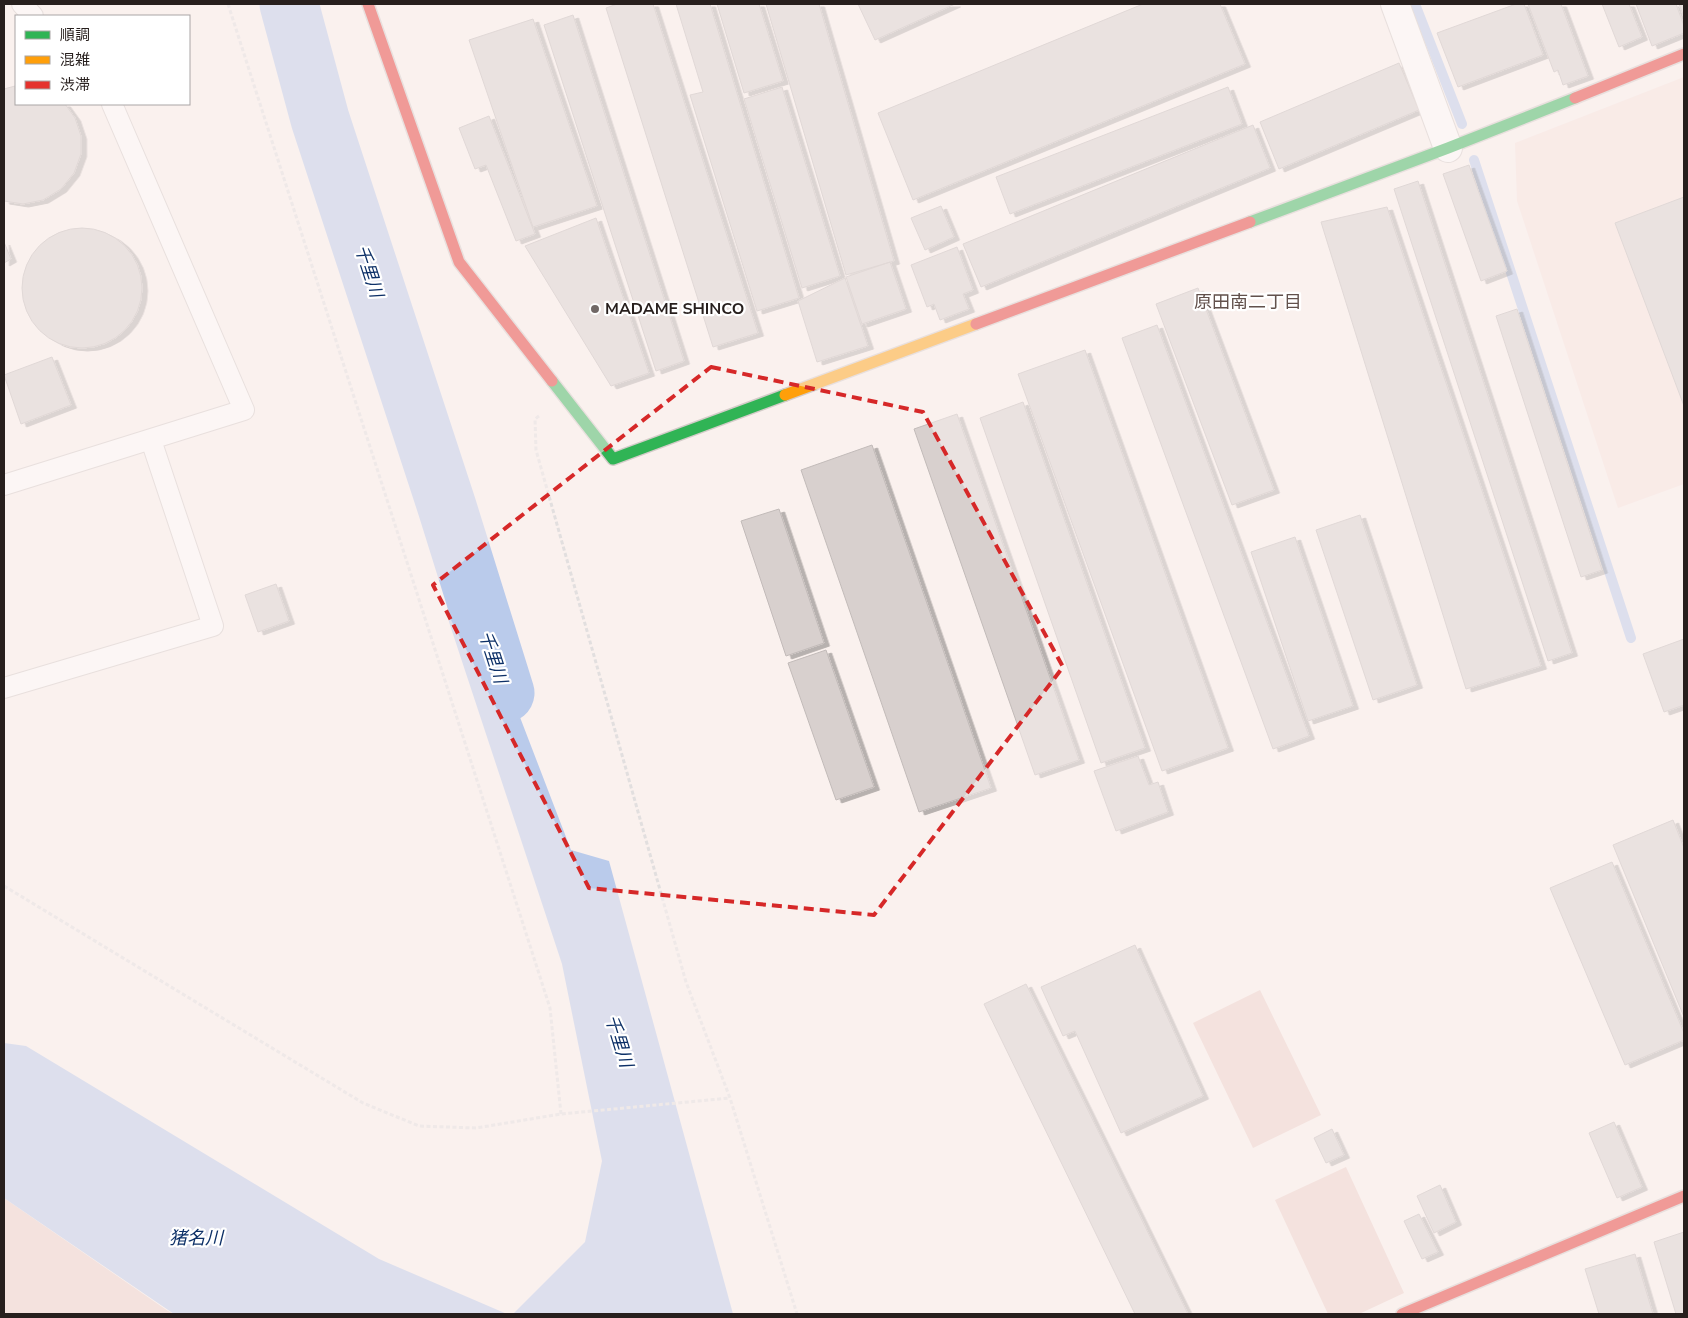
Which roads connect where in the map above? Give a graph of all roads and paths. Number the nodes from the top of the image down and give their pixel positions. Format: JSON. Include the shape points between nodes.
{"nodes":[{"id":1,"x":22,"y":4,"type":"edge"},
{"id":2,"x":228,"y":4,"type":"edge"},
{"id":3,"x":368,"y":4,"type":"edge"},
{"id":4,"x":1395,"y":4,"type":"edge"},
{"id":5,"x":32,"y":15,"type":"edge"},
{"id":6,"x":1684,"y":54,"type":"edge"},
{"id":7,"x":112,"y":105,"type":"edge"},
{"id":8,"x":1448,"y":148,"type":"junction"},
{"id":9,"x":564,"y":397,"type":"junction"},
{"id":10,"x":151,"y":440,"type":"junction"},
{"id":11,"x":4,"y":485,"type":"edge"},
{"id":12,"x":4,"y":688,"type":"edge"},
{"id":13,"x":4,"y":886,"type":"edge"},
{"id":14,"x":730,"y":1098,"type":"junction"},
{"id":15,"x":561,"y":1114,"type":"junction"},
{"id":16,"x":1684,"y":1196,"type":"edge"},
{"id":17,"x":797,"y":1314,"type":"edge"},
{"id":18,"x":1402,"y":1314,"type":"edge"}],
"edges":[{"from":1,"to":5,"type":"lane"},
{"from":2,"to":15,"type":"path","via":[[550,1008]]},
{"from":3,"to":9,"type":"street","via":[[459,262]]},
{"from":4,"to":8,"type":"street"},
{"from":6,"to":8,"type":"street"},
{"from":7,"to":10,"type":"lane","via":[[244,410]]},
{"from":8,"to":9,"type":"street","via":[[612,459]]},
{"from":9,"to":14,"type":"path","via":[[535,419],[536,450],[686,982]]},
{"from":10,"to":11,"type":"lane"},
{"from":10,"to":12,"type":"lane","via":[[213,626]]},
{"from":13,"to":15,"type":"path","via":[[371,1106],[419,1126],[476,1128]]},
{"from":14,"to":15,"type":"path"},
{"from":14,"to":17,"type":"path"},
{"from":16,"to":18,"type":"street"}]}
